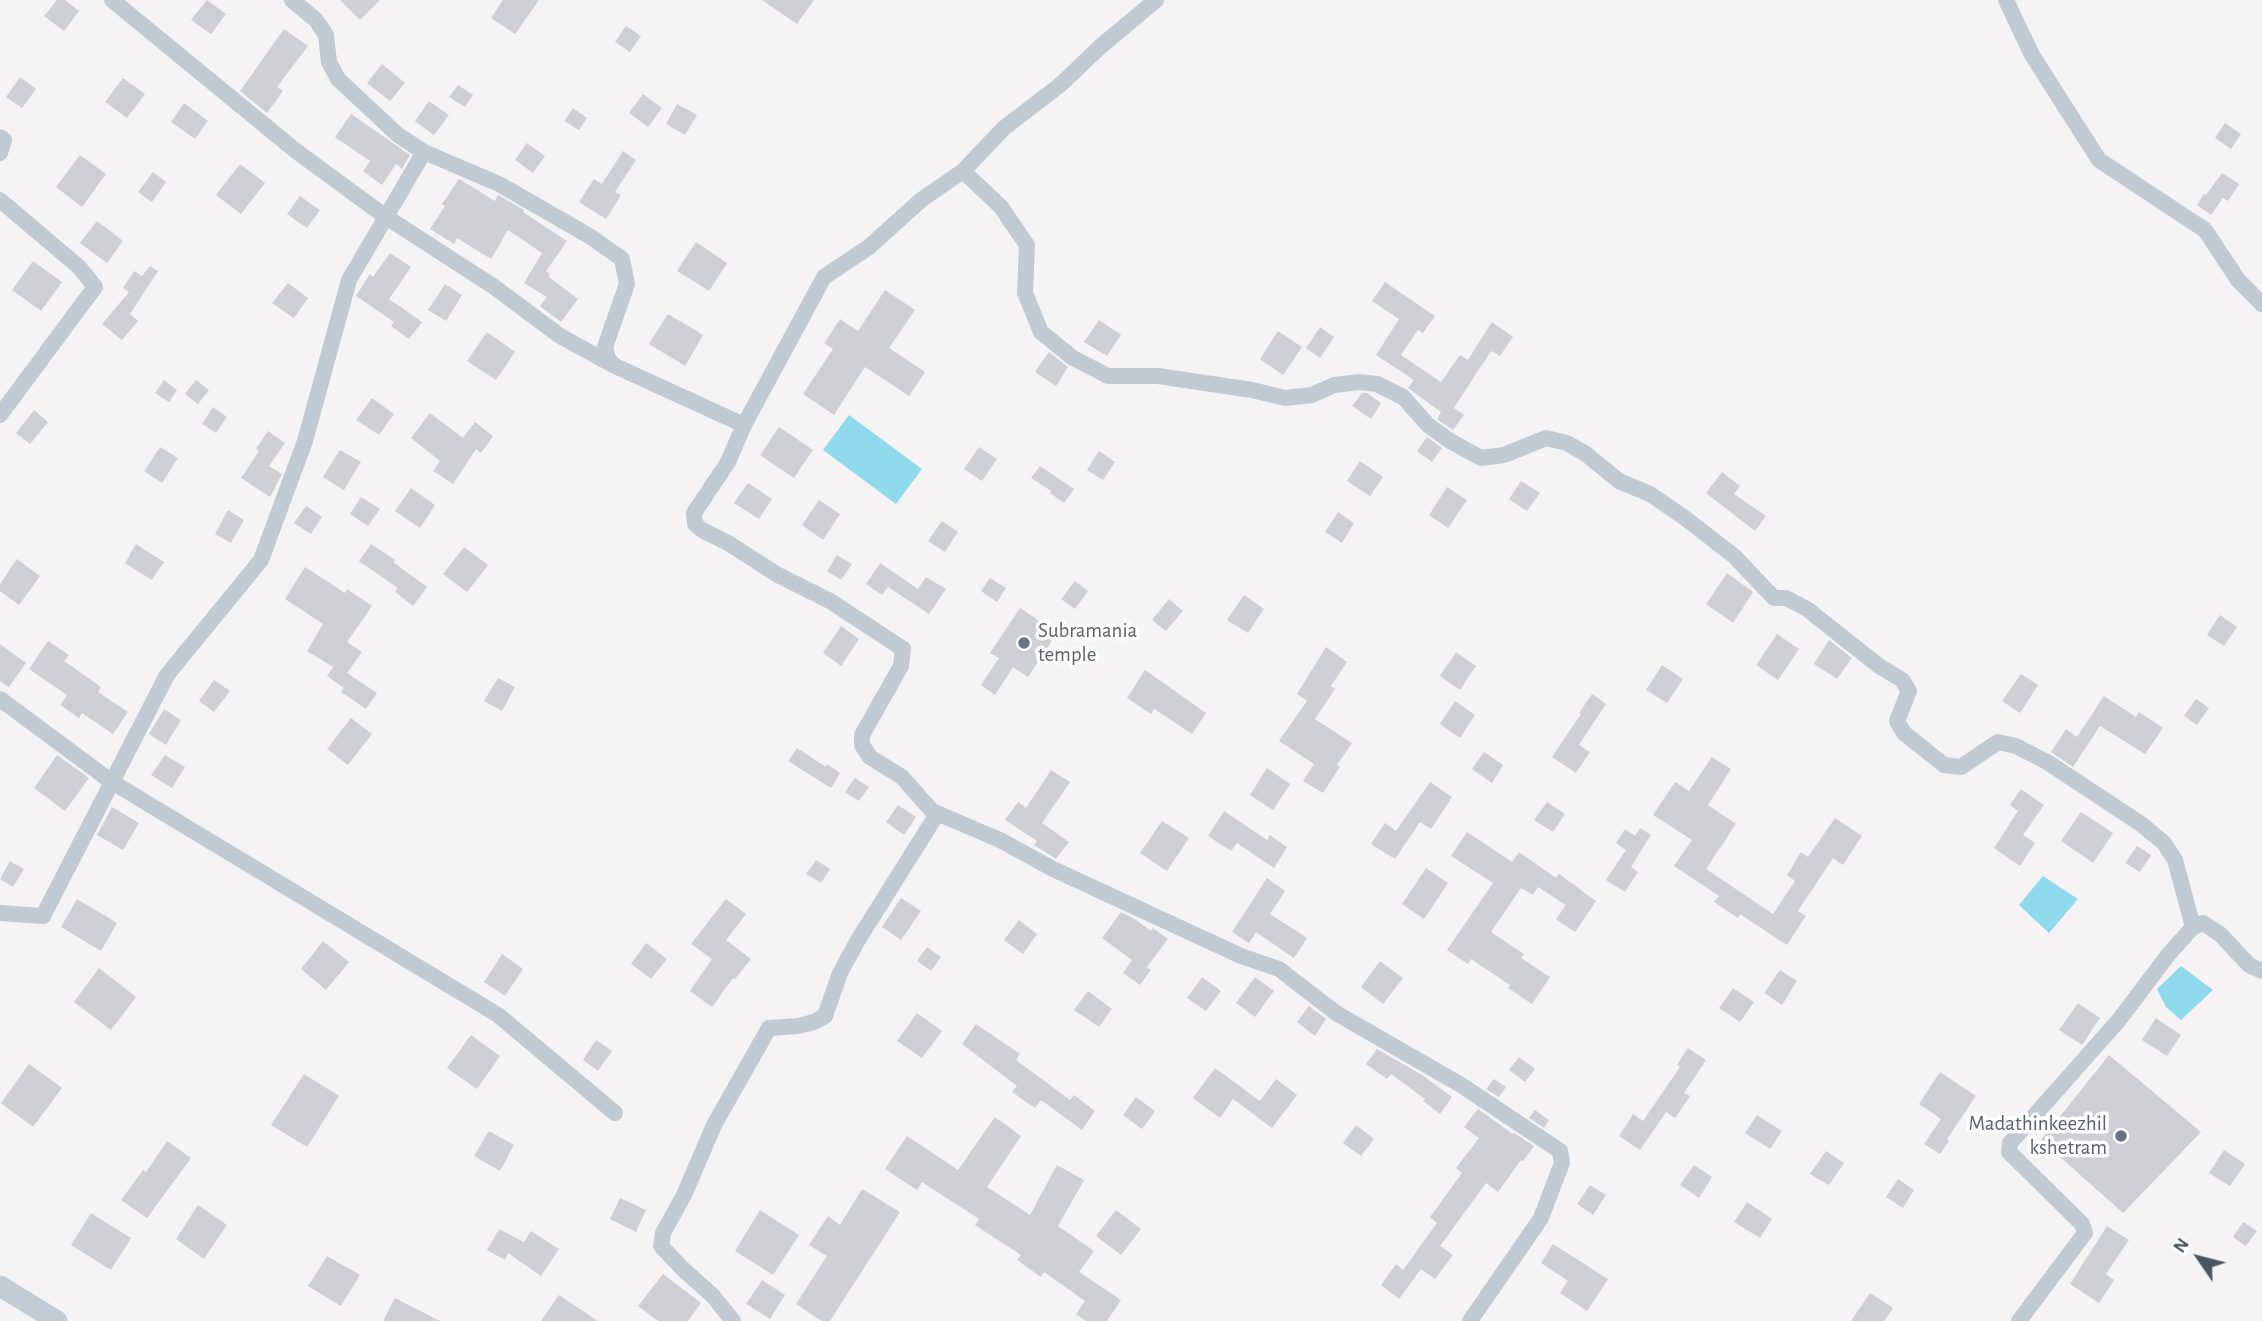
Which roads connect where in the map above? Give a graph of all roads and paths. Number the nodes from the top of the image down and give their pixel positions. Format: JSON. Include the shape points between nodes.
{"nodes":[{"id":1,"x":112,"y":0,"type":"edge"},
{"id":2,"x":292,"y":0,"type":"edge"},
{"id":3,"x":1156,"y":0,"type":"edge"},
{"id":4,"x":2006,"y":0,"type":"edge"},
{"id":5,"x":0,"y":137,"type":"edge"},
{"id":6,"x":424,"y":152,"type":"junction"},
{"id":7,"x":0,"y":153,"type":"edge"},
{"id":8,"x":963,"y":171,"type":"junction"},
{"id":9,"x":0,"y":200,"type":"edge"},
{"id":10,"x":386,"y":217,"type":"junction"},
{"id":11,"x":2262,"y":304,"type":"edge"},
{"id":12,"x":615,"y":366,"type":"junction"},
{"id":13,"x":0,"y":415,"type":"edge"},
{"id":14,"x":744,"y":425,"type":"junction"},
{"id":15,"x":0,"y":699,"type":"edge"},
{"id":16,"x":112,"y":782,"type":"junction"},
{"id":17,"x":937,"y":814,"type":"junction"},
{"id":18,"x":0,"y":913,"type":"edge"},
{"id":19,"x":2193,"y":927,"type":"junction"},
{"id":20,"x":2262,"y":971,"type":"edge"},
{"id":21,"x":615,"y":1113,"type":"dead end"},
{"id":22,"x":0,"y":1286,"type":"edge"},
{"id":23,"x":57,"y":1321,"type":"edge"},
{"id":24,"x":733,"y":1321,"type":"edge"},
{"id":25,"x":1470,"y":1321,"type":"edge"},
{"id":26,"x":2019,"y":1321,"type":"edge"}],
"edges":[{"from":1,"to":10,"type":"street","via":[[296,151]]},
{"from":2,"to":6,"type":"street","via":[[326,35],[329,62],[338,79],[398,135]]},
{"from":3,"to":8,"type":"street","via":[[1004,128]]},
{"from":4,"to":11,"type":"street","via":[[2032,55],[2099,160],[2205,230],[2238,280]]},
{"from":5,"to":7,"type":"street","via":[[4,140]]},
{"from":6,"to":10,"type":"street"},
{"from":6,"to":12,"type":"street","via":[[499,184],[622,259],[627,284],[606,347]]},
{"from":8,"to":14,"type":"street","via":[[824,277]]},
{"from":8,"to":19,"type":"street","via":[[1001,207],[1027,245],[1025,293],[1041,332],[1073,358],[1108,376],[1158,376],[1285,398],[1312,395],[1334,385],[1377,384],[1403,397],[1428,425],[1481,458],[1504,455],[1546,438],[1567,443],[1619,481],[1685,517],[1734,556],[1774,598],[1786,598],[1807,609],[1902,680],[1909,691],[1896,721],[1944,765],[1961,766],[1998,743],[2016,746],[2141,824],[2164,843],[2175,860]]},
{"from":9,"to":13,"type":"street","via":[[79,267],[95,287]]},
{"from":10,"to":12,"type":"street","via":[[560,336]]},
{"from":10,"to":16,"type":"street","via":[[349,280],[305,441],[261,560],[167,675]]},
{"from":12,"to":14,"type":"street"},
{"from":14,"to":17,"type":"street","via":[[728,462],[694,513],[695,524],[830,601],[903,649],[901,666],[862,736],[862,746],[870,757],[902,777]]},
{"from":15,"to":16,"type":"street"},
{"from":16,"to":18,"type":"street","via":[[43,916]]},
{"from":16,"to":21,"type":"street","via":[[498,1015]]},
{"from":17,"to":24,"type":"street","via":[[840,972],[825,1016],[798,1026],[769,1028],[713,1125],[663,1233],[661,1246]]},
{"from":17,"to":25,"type":"street","via":[[1241,956],[1279,969],[1336,1013],[1461,1085],[1560,1151],[1562,1163],[1541,1218]]},
{"from":19,"to":20,"type":"street","via":[[2203,923],[2249,965]]},
{"from":19,"to":26,"type":"street","via":[[2119,1020],[2010,1143],[2014,1158],[2082,1224],[2085,1233]]},
{"from":22,"to":23,"type":"main road"}]}
